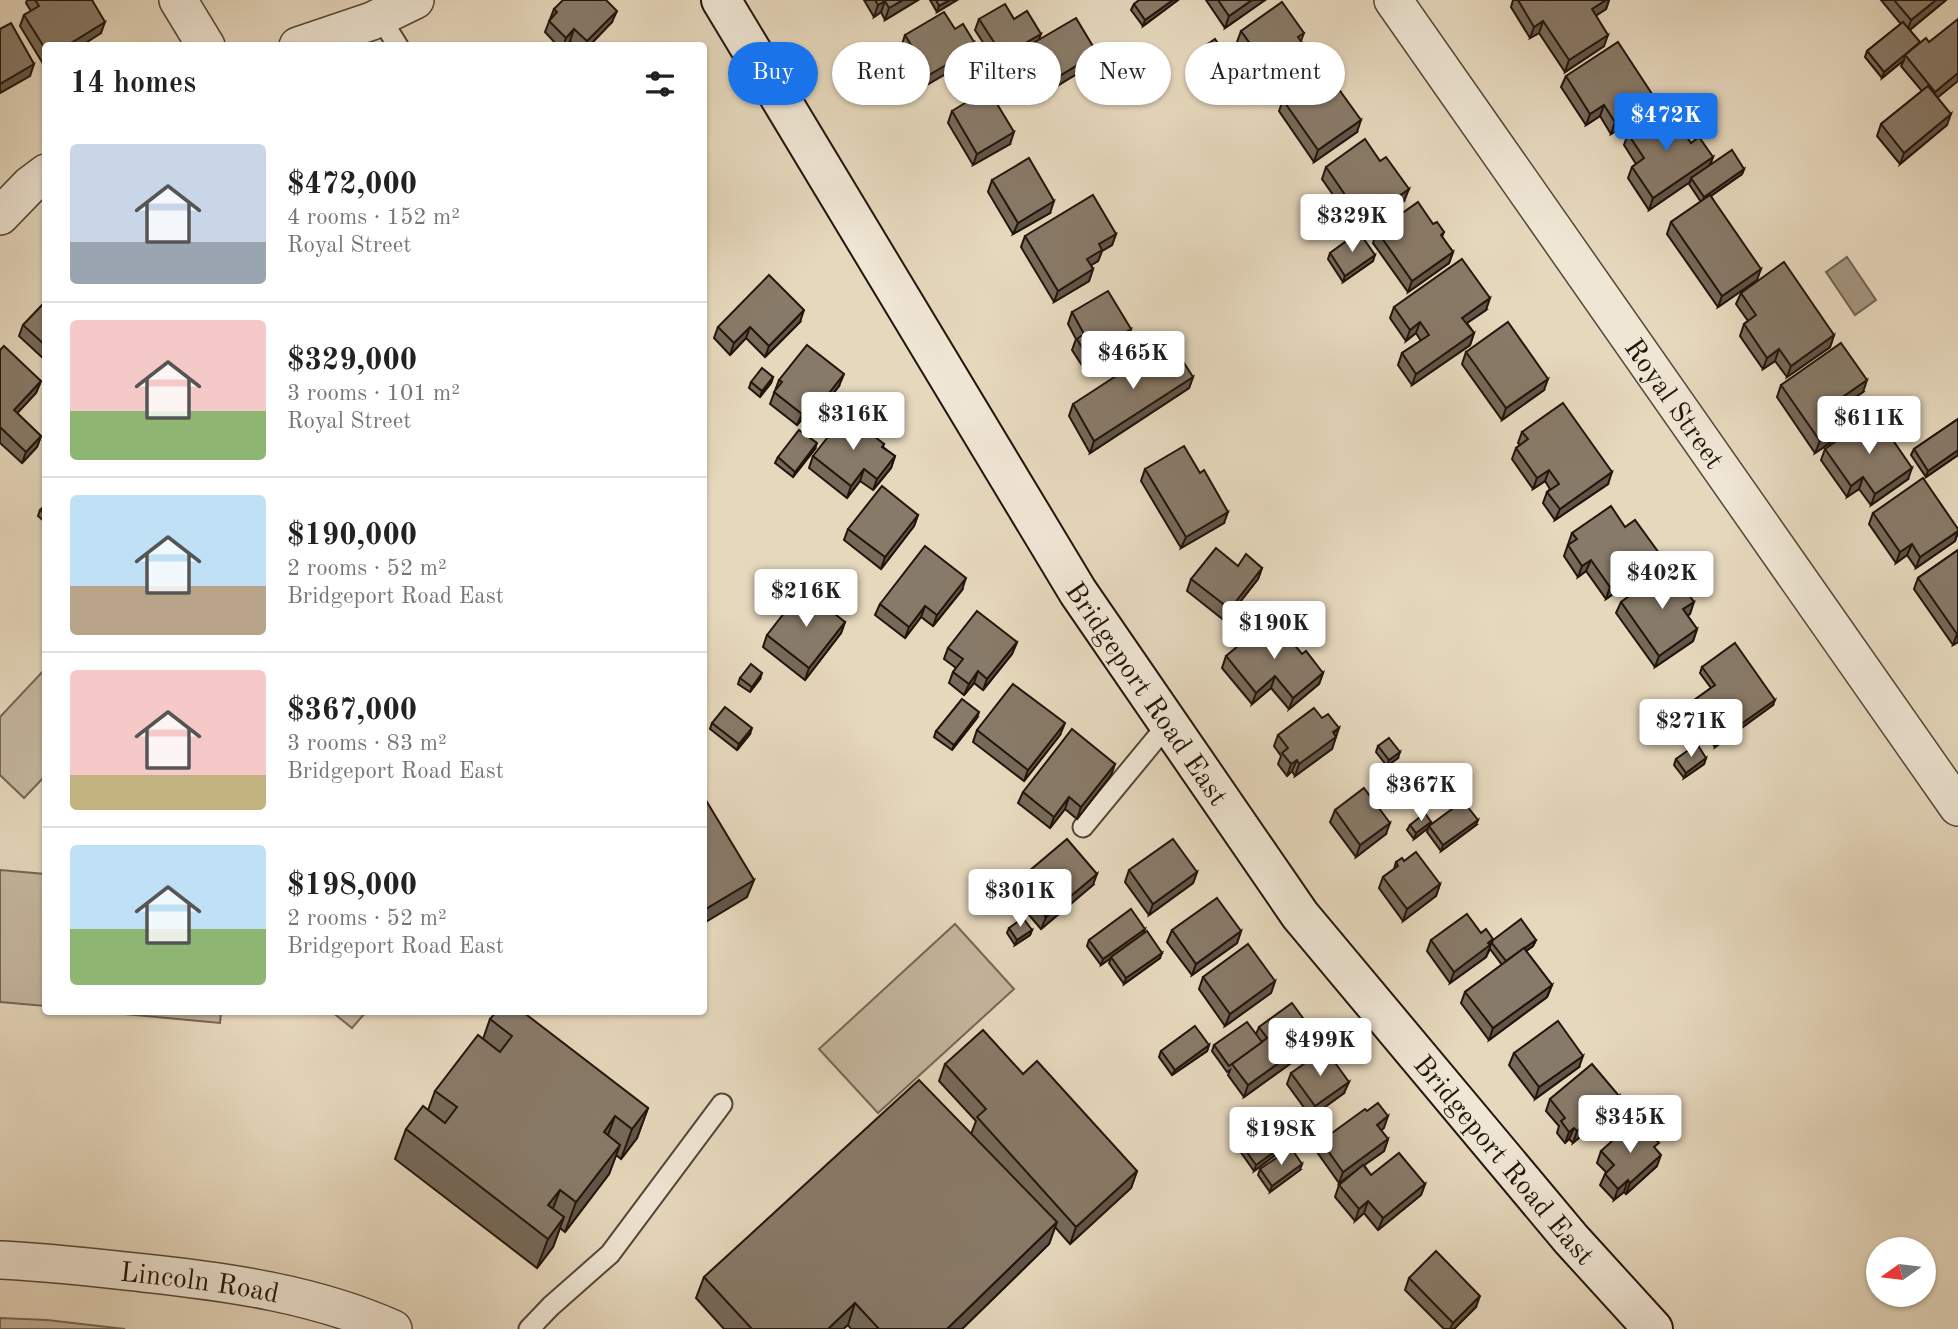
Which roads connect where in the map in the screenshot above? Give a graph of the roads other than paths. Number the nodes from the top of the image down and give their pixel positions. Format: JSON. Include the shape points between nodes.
{"nodes":[{"id":1,"x":178,"y":0,"type":"edge"},
{"id":2,"x":415,"y":0,"type":"edge"},
{"id":3,"x":721,"y":0,"type":"edge"},
{"id":4,"x":1393,"y":0,"type":"edge"},
{"id":5,"x":389,"y":31,"type":"edge"},
{"id":6,"x":204,"y":42,"type":"edge"},
{"id":7,"x":322,"y":42,"type":"edge"},
{"id":8,"x":42,"y":176,"type":"edge"},
{"id":9,"x":0,"y":216,"type":"edge"},
{"id":10,"x":1168,"y":724,"type":"junction"},
{"id":11,"x":1958,"y":807,"type":"edge"},
{"id":12,"x":1083,"y":827,"type":"dead end"},
{"id":13,"x":722,"y":1104,"type":"dead end"},
{"id":14,"x":0,"y":1260,"type":"edge"},
{"id":15,"x":393,"y":1329,"type":"edge"},
{"id":16,"x":529,"y":1329,"type":"edge"},
{"id":17,"x":1653,"y":1329,"type":"edge"}],
"edges":[{"from":1,"to":6,"type":"street"},
{"from":2,"to":5,"type":"street"},
{"from":3,"to":10,"type":"main road","name":"Bridgeport Road East","via":[[1078,592]]},
{"from":4,"to":11,"type":"street","name":"Royal Street"},
{"from":5,"to":7,"type":"street"},
{"from":8,"to":9,"type":"street"},
{"from":10,"to":12,"type":"lane"},
{"from":10,"to":17,"type":"main road","name":"Bridgeport Road East","via":[[1300,915],[1571,1239]]},
{"from":13,"to":16,"type":"lane","via":[[610,1254]]},
{"from":14,"to":15,"type":"street","name":"Lincoln Road","via":[[265,1289]]}]}
